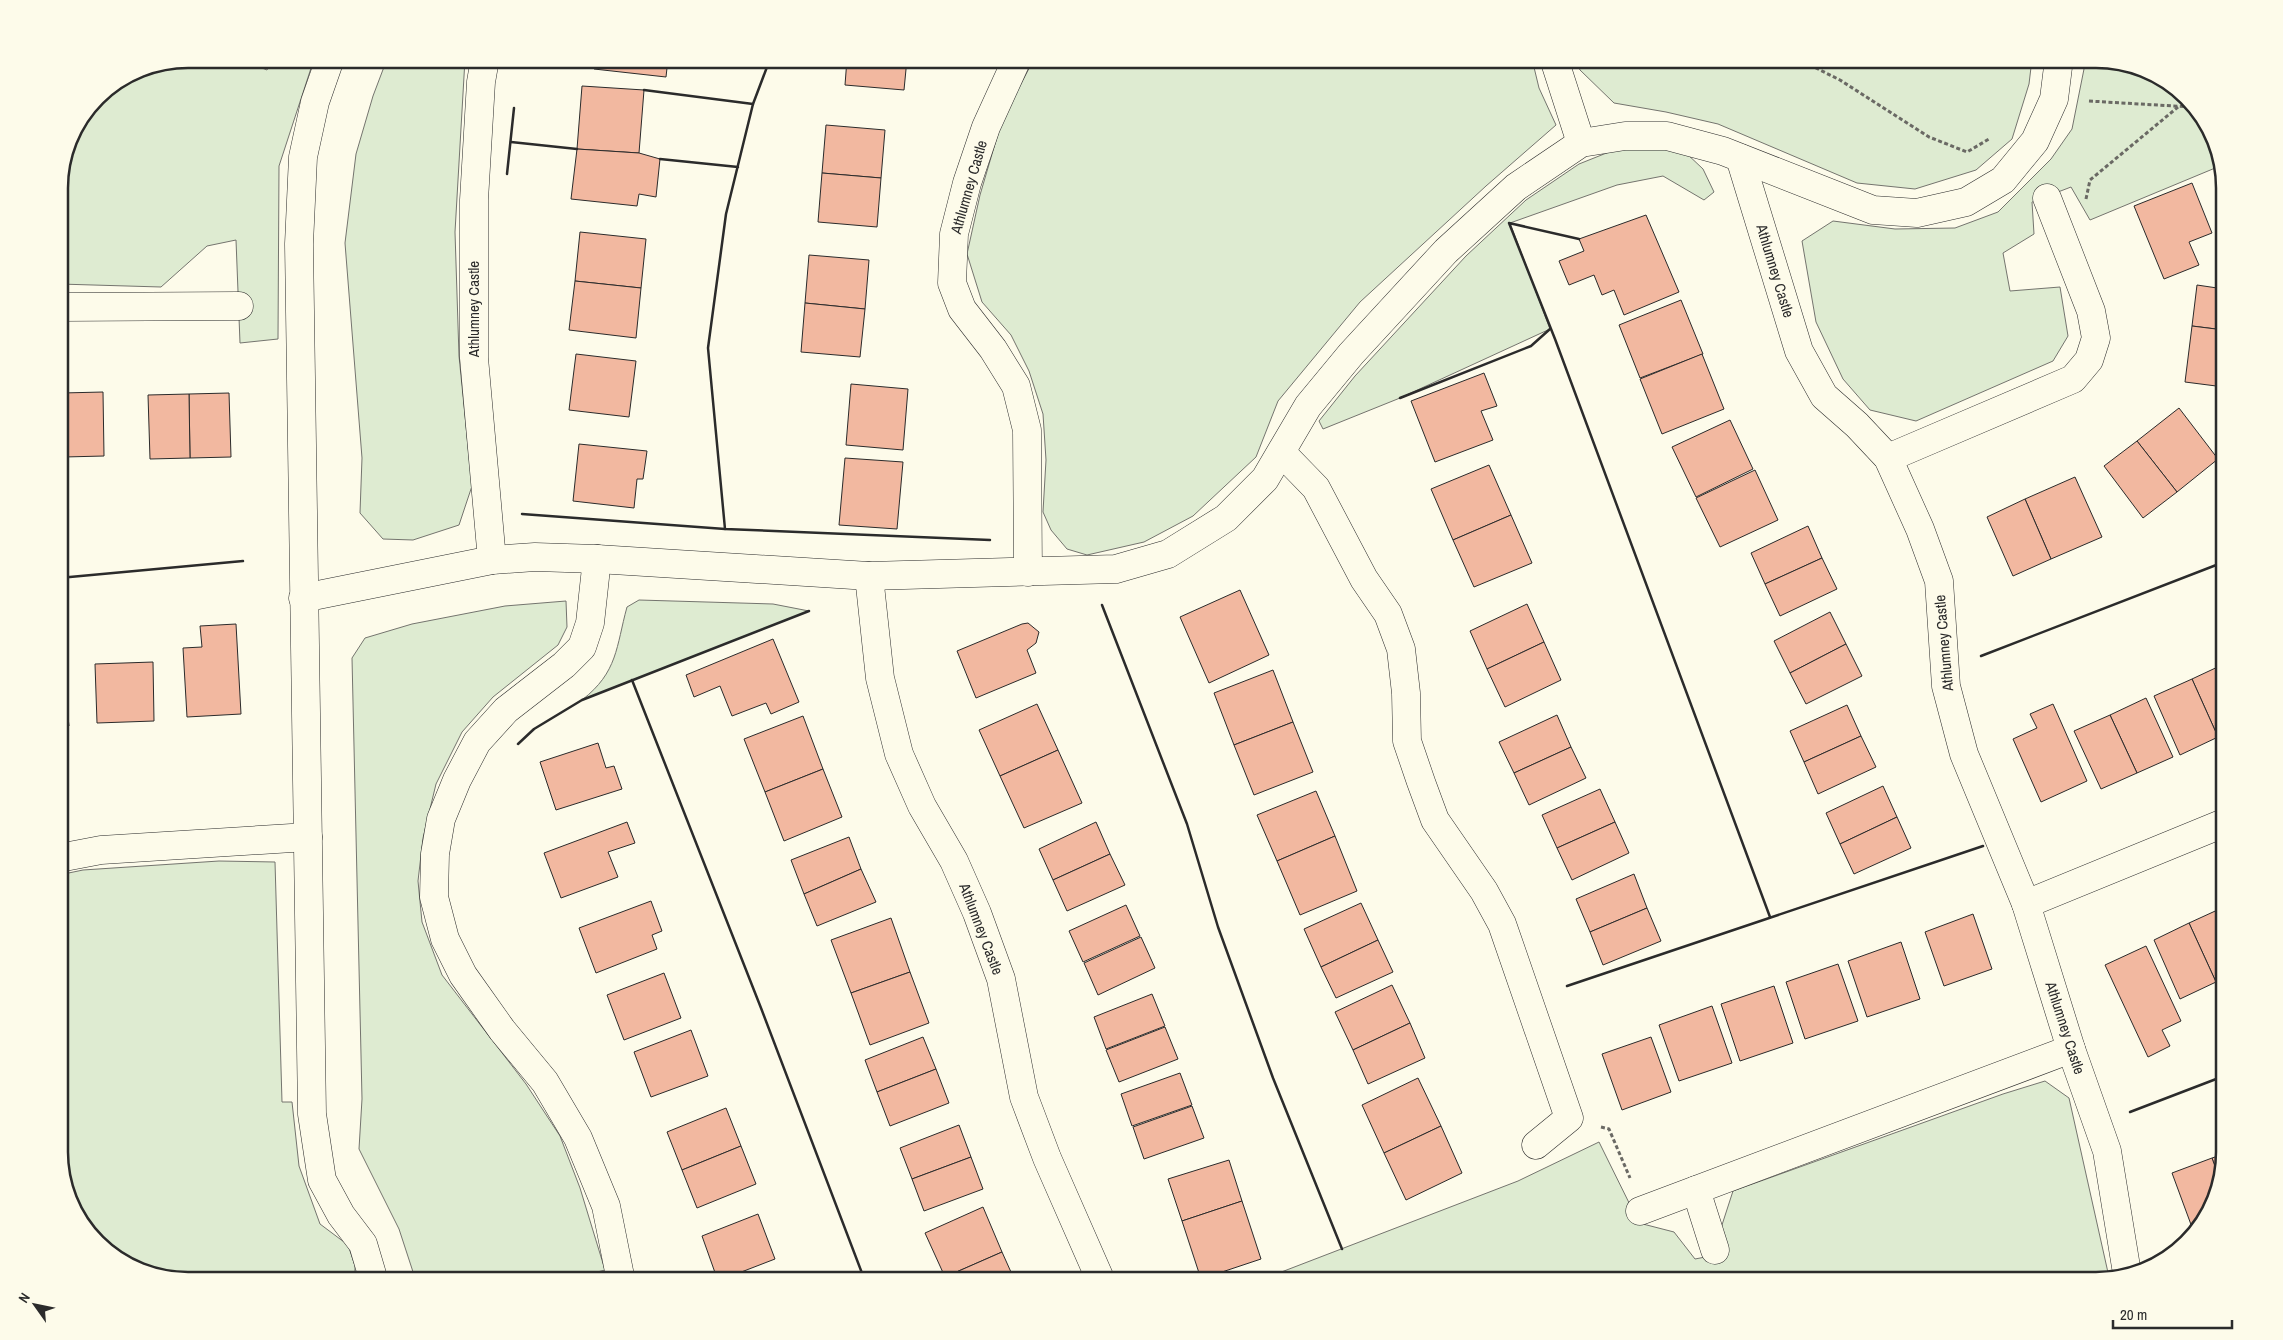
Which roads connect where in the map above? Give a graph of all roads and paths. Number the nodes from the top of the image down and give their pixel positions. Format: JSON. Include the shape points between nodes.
{"nodes":[{"id":1,"x":327,"y":68,"type":"edge"},
{"id":2,"x":483,"y":68,"type":"edge"},
{"id":3,"x":1014,"y":68,"type":"edge"},
{"id":4,"x":1557,"y":68,"type":"edge"},
{"id":5,"x":1816,"y":68,"type":"edge"},
{"id":6,"x":2058,"y":68,"type":"edge"},
{"id":7,"x":2054,"y":99,"type":"junction"},
{"id":8,"x":2178,"y":106,"type":"junction"},
{"id":9,"x":2183,"y":106,"type":"edge"},
{"id":10,"x":1992,"y":138,"type":"dead end"},
{"id":11,"x":1582,"y":143,"type":"junction"},
{"id":12,"x":1740,"y":158,"type":"junction"},
{"id":13,"x":2047,"y":198,"type":"dead end"},
{"id":14,"x":2064,"y":245,"type":"junction"},
{"id":15,"x":239,"y":306,"type":"dead end"},
{"id":16,"x":68,"y":307,"type":"edge"},
{"id":17,"x":1282,"y":453,"type":"junction"},
{"id":18,"x":1888,"y":458,"type":"junction"},
{"id":19,"x":597,"y":558,"type":"junction"},
{"id":20,"x":492,"y":560,"type":"junction"},
{"id":21,"x":1028,"y":572,"type":"junction"},
{"id":22,"x":869,"y":576,"type":"junction"},
{"id":23,"x":303,"y":598,"type":"junction"},
{"id":24,"x":2216,"y":826,"type":"edge"},
{"id":25,"x":308,"y":837,"type":"junction"},
{"id":26,"x":68,"y":856,"type":"edge"},
{"id":27,"x":2026,"y":904,"type":"junction"},
{"id":28,"x":2071,"y":1049,"type":"junction"},
{"id":29,"x":1570,"y":1118,"type":"junction"},
{"id":30,"x":1536,"y":1145,"type":"dead end"},
{"id":31,"x":1696,"y":1190,"type":"junction"},
{"id":32,"x":1640,"y":1211,"type":"joint"},
{"id":33,"x":1715,"y":1250,"type":"dead end"},
{"id":34,"x":2126,"y":1268,"type":"edge"},
{"id":35,"x":371,"y":1272,"type":"edge"},
{"id":36,"x":620,"y":1272,"type":"edge"},
{"id":37,"x":1097,"y":1272,"type":"edge"}],
"edges":[{"from":1,"to":23,"type":"street","via":[[315,102],[303,157],[299,244]]},
{"from":2,"to":20,"type":"street","name":"Athlumney Castle","via":[[474,200],[474,358]]},
{"from":3,"to":21,"type":"street","name":"Athlumney Castle","via":[[986,127],[967,184],[954,234],[952,282],[962,309],[1016,386],[1027,430]]},
{"from":4,"to":11,"type":"street"},
{"from":5,"to":10,"type":"path","via":[[1929,138],[1967,152]]},
{"from":6,"to":7,"type":"street"},
{"from":7,"to":8,"type":"path"},
{"from":7,"to":12,"type":"street","via":[[2035,141],[2003,180],[1966,202],[1917,213],[1873,210]]},
{"from":8,"to":9,"type":"path"},
{"from":8,"to":14,"type":"path","via":[[2090,180],[2083,214]]},
{"from":11,"to":12,"type":"street","via":[[1625,136],[1667,136]]},
{"from":11,"to":17,"type":"street","via":[[1516,187],[1446,251],[1308,406]]},
{"from":12,"to":18,"type":"street","name":"Athlumney Castle","via":[[1799,351],[1824,396]]},
{"from":13,"to":14,"type":"street"},
{"from":14,"to":18,"type":"street","via":[[2091,311],[2096,338],[2089,360],[2073,379]]},
{"from":15,"to":16,"type":"street"},
{"from":17,"to":21,"type":"street","via":[[1265,479],[1226,518],[1168,554],[1116,569]]},
{"from":17,"to":29,"type":"street","via":[[1316,488],[1364,579],[1388,614],[1401,648],[1407,741],[1421,782],[1435,820],[1484,891],[1502,924]]},
{"from":18,"to":27,"type":"street","name":"Athlumney Castle","via":[[1939,581],[1946,686],[1964,754]]},
{"from":19,"to":20,"type":"street"},
{"from":19,"to":22,"type":"street"},
{"from":19,"to":36,"type":"street","via":[[590,623],[582,647],[506,710],[477,742],[457,780],[441,819],[435,854],[434,897],[445,938],[463,976],[545,1082],[578,1138],[606,1206]]},
{"from":20,"to":23,"type":"street"},
{"from":21,"to":22,"type":"street"},
{"from":22,"to":37,"type":"street","name":"Athlumney Castle","via":[[880,678],[899,754],[977,913],[1001,979],[1024,1097]]},
{"from":23,"to":25,"type":"street"},
{"from":24,"to":27,"type":"street"},
{"from":25,"to":26,"type":"street","via":[[101,850]]},
{"from":25,"to":35,"type":"street","via":[[312,1114],[322,1180],[341,1215],[363,1244]]},
{"from":27,"to":28,"type":"street","name":"Athlumney Castle"},
{"from":28,"to":31,"type":"street"},
{"from":28,"to":34,"type":"street","name":"Athlumney Castle","via":[[2107,1151]]},
{"from":29,"to":30,"type":"street"},
{"from":29,"to":32,"type":"path","via":[[1609,1129],[1629,1174]]},
{"from":31,"to":32,"type":"street"},
{"from":31,"to":33,"type":"street"}]}
